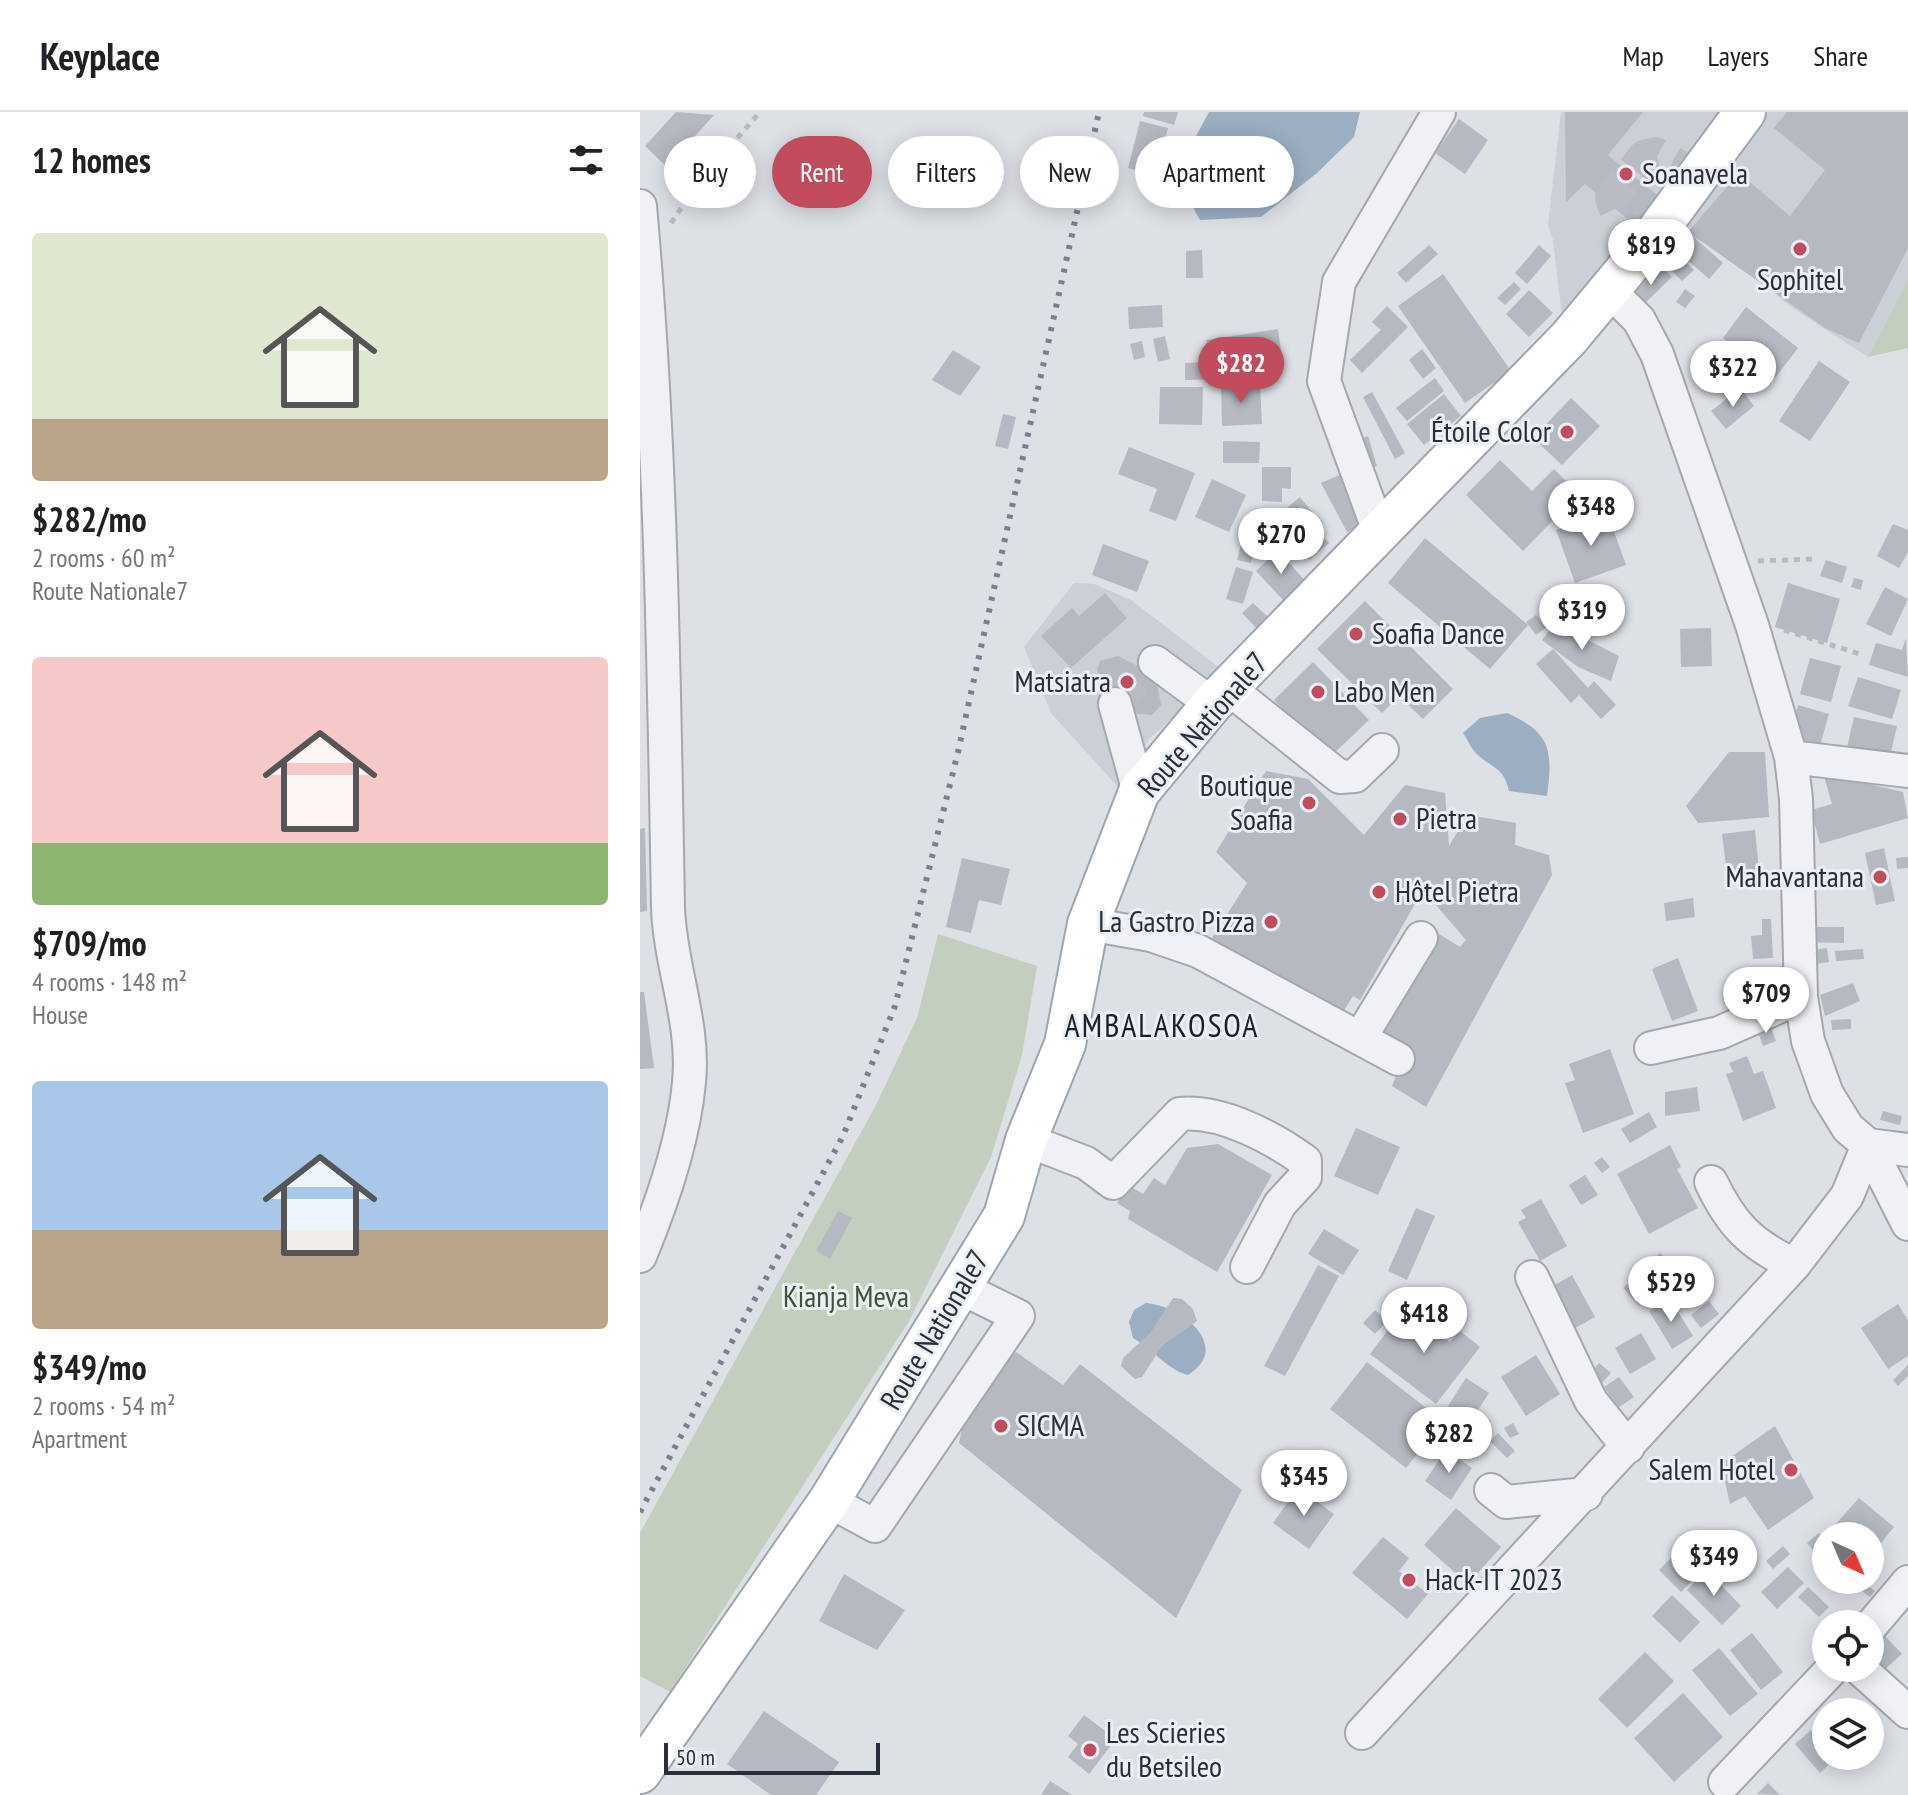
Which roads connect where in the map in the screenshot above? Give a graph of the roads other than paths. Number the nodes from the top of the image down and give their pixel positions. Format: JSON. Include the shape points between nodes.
{"nodes":[{"id":1,"x":1439,"y":112,"type":"edge"},
{"id":2,"x":1745,"y":112,"type":"edge"},
{"id":3,"x":640,"y":206,"type":"edge"},
{"id":4,"x":1608,"y":289,"type":"junction"},
{"id":5,"x":1380,"y":534,"type":"junction"},
{"id":6,"x":1155,"y":662,"type":"dead end"},
{"id":7,"x":1220,"y":696,"type":"junction"},
{"id":8,"x":1115,"y":704,"type":"dead end"},
{"id":9,"x":1382,"y":750,"type":"dead end"},
{"id":10,"x":1791,"y":757,"type":"junction"},
{"id":11,"x":1908,"y":771,"type":"edge"},
{"id":12,"x":1139,"y":792,"type":"junction"},
{"id":13,"x":1088,"y":924,"type":"junction"},
{"id":14,"x":1421,"y":938,"type":"dead end"},
{"id":15,"x":1801,"y":997,"type":"junction"},
{"id":16,"x":1360,"y":1038,"type":"junction"},
{"id":17,"x":1651,"y":1048,"type":"dead end"},
{"id":18,"x":1398,"y":1059,"type":"dead end"},
{"id":19,"x":1026,"y":1140,"type":"junction"},
{"id":20,"x":1868,"y":1145,"type":"junction"},
{"id":21,"x":1908,"y":1150,"type":"edge"},
{"id":22,"x":1711,"y":1182,"type":"dead end"},
{"id":23,"x":1908,"y":1224,"type":"edge"},
{"id":24,"x":640,"y":1256,"type":"edge"},
{"id":25,"x":1794,"y":1265,"type":"junction"},
{"id":26,"x":1247,"y":1267,"type":"dead end"},
{"id":27,"x":1532,"y":1277,"type":"dead end"},
{"id":28,"x":961,"y":1288,"type":"junction"},
{"id":29,"x":1628,"y":1447,"type":"junction"},
{"id":30,"x":1491,"y":1490,"type":"dead end"},
{"id":31,"x":1586,"y":1494,"type":"junction"},
{"id":32,"x":829,"y":1501,"type":"junction"},
{"id":33,"x":1908,"y":1582,"type":"edge"},
{"id":34,"x":1884,"y":1610,"type":"edge"},
{"id":35,"x":1820,"y":1682,"type":"edge"},
{"id":36,"x":1875,"y":1682,"type":"edge"},
{"id":37,"x":1908,"y":1712,"type":"edge"},
{"id":38,"x":1362,"y":1733,"type":"dead end"},
{"id":39,"x":640,"y":1773,"type":"edge"},
{"id":40,"x":1725,"y":1782,"type":"dead end"}],
"edges":[{"from":1,"to":5,"type":"street","via":[[1339,282],[1324,381]]},
{"from":2,"to":4,"type":"main road","name":"Route Nationale7"},
{"from":3,"to":24,"type":"street","via":[[665,639],[669,915],[689,1038],[689,1083],[674,1151]]},
{"from":4,"to":5,"type":"main road","name":"Route Nationale7","via":[[1569,338]]},
{"from":4,"to":10,"type":"street","via":[[1639,320],[1657,354],[1752,625]]},
{"from":5,"to":7,"type":"main road","name":"Route Nationale7"},
{"from":6,"to":7,"type":"street"},
{"from":7,"to":9,"type":"street","via":[[1340,777],[1355,776]]},
{"from":7,"to":12,"type":"main road","name":"Route Nationale7"},
{"from":8,"to":12,"type":"street"},
{"from":10,"to":11,"type":"street"},
{"from":10,"to":15,"type":"street"},
{"from":12,"to":13,"type":"main road","name":"Route Nationale7"},
{"from":13,"to":16,"type":"street","via":[[1151,935],[1198,951]]},
{"from":13,"to":19,"type":"main road","name":"Route Nationale7","via":[[1065,1044]]},
{"from":14,"to":16,"type":"street"},
{"from":15,"to":17,"type":"street","via":[[1719,1033]]},
{"from":15,"to":20,"type":"street","via":[[1808,1041],[1827,1094],[1848,1128]]},
{"from":16,"to":18,"type":"street"},
{"from":19,"to":26,"type":"street","via":[[1086,1163],[1113,1183],[1180,1114],[1204,1112],[1287,1148],[1305,1161],[1305,1177],[1280,1204]]},
{"from":19,"to":28,"type":"main road","name":"Route Nationale7","via":[[1004,1216]]},
{"from":20,"to":21,"type":"street"},
{"from":20,"to":23,"type":"street"},
{"from":20,"to":25,"type":"street","via":[[1847,1196]]},
{"from":22,"to":25,"type":"street","via":[[1727,1215],[1760,1249]]},
{"from":25,"to":29,"type":"street"},
{"from":27,"to":29,"type":"street","via":[[1591,1401]]},
{"from":28,"to":32,"type":"main road","name":"Route Nationale7"},
{"from":28,"to":32,"type":"street","via":[[1018,1316],[875,1526]]},
{"from":29,"to":31,"type":"street"},
{"from":30,"to":31,"type":"street","via":[[1506,1502]]},
{"from":31,"to":38,"type":"street"},
{"from":32,"to":39,"type":"main road","name":"Route Nationale7"},
{"from":33,"to":34,"type":"street"},
{"from":35,"to":40,"type":"street"},
{"from":36,"to":37,"type":"street"}]}
